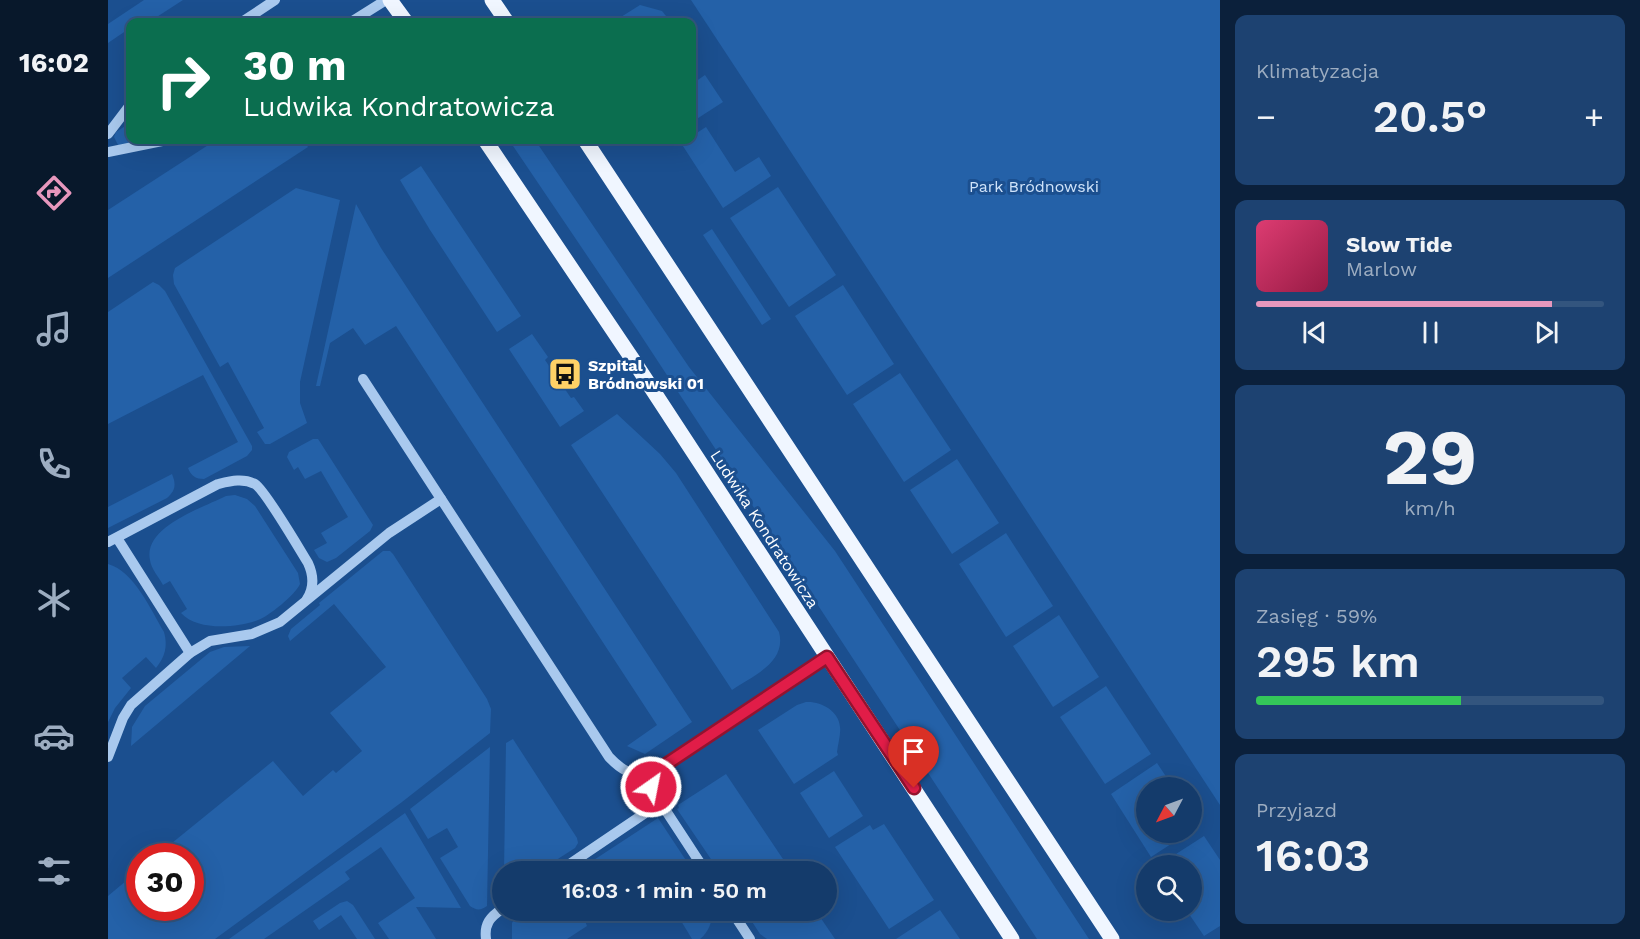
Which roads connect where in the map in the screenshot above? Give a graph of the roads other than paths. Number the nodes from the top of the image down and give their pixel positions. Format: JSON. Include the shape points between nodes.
{"nodes":[{"id":1,"x":275,"y":0,"type":"edge"},
{"id":2,"x":386,"y":0,"type":"edge"},
{"id":3,"x":390,"y":0,"type":"edge"},
{"id":4,"x":492,"y":0,"type":"edge"},
{"id":5,"x":248,"y":18,"type":"edge"},
{"id":6,"x":357,"y":18,"type":"edge"},
{"id":7,"x":403,"y":18,"type":"edge"},
{"id":8,"x":504,"y":18,"type":"edge"},
{"id":9,"x":126,"y":110,"type":"edge"},
{"id":10,"x":108,"y":134,"type":"edge"},
{"id":11,"x":147,"y":144,"type":"edge"},
{"id":12,"x":488,"y":144,"type":"edge"},
{"id":13,"x":588,"y":144,"type":"edge"},
{"id":14,"x":108,"y":152,"type":"edge"},
{"id":15,"x":363,"y":379,"type":"dead end"},
{"id":16,"x":441,"y":499,"type":"junction"},
{"id":17,"x":113,"y":540,"type":"edge"},
{"id":18,"x":305,"y":602,"type":"junction"},
{"id":19,"x":190,"y":653,"type":"junction"},
{"id":20,"x":827,"y":657,"type":"junction"},
{"id":21,"x":108,"y":757,"type":"edge"},
{"id":22,"x":653,"y":773,"type":"junction"},
{"id":23,"x":660,"y":803,"type":"junction"},
{"id":24,"x":574,"y":861,"type":"edge"},
{"id":25,"x":699,"y":861,"type":"edge"},
{"id":26,"x":492,"y":918,"type":"edge"},
{"id":27,"x":738,"y":921,"type":"edge"},
{"id":28,"x":486,"y":939,"type":"edge"},
{"id":29,"x":750,"y":939,"type":"edge"},
{"id":30,"x":1012,"y":939,"type":"edge"},
{"id":31,"x":1112,"y":939,"type":"edge"}],
"edges":[{"from":1,"to":5,"type":"street"},
{"from":2,"to":6,"type":"street"},
{"from":3,"to":7,"type":"main road"},
{"from":4,"to":8,"type":"main road"},
{"from":9,"to":10,"type":"street"},
{"from":11,"to":14,"type":"street"},
{"from":12,"to":20,"type":"main road","name":"Ludwika Kondratowicza"},
{"from":13,"to":31,"type":"main road"},
{"from":15,"to":16,"type":"street"},
{"from":16,"to":18,"type":"street","via":[[389,533]]},
{"from":16,"to":22,"type":"street","via":[[609,757],[633,774]]},
{"from":17,"to":18,"type":"street","via":[[218,484],[232,480],[248,482],[262,489],[308,563],[312,584]]},
{"from":17,"to":19,"type":"street"},
{"from":18,"to":19,"type":"street","via":[[262,632],[210,641]]},
{"from":19,"to":21,"type":"street","via":[[131,705]]},
{"from":20,"to":22,"type":"street"},
{"from":20,"to":30,"type":"main road","name":"Ludwika Kondratowicza"},
{"from":22,"to":23,"type":"street","via":[[651,787]]},
{"from":23,"to":24,"type":"street"},
{"from":23,"to":25,"type":"street"},
{"from":26,"to":28,"type":"street","via":[[485,927]]},
{"from":27,"to":29,"type":"street"}]}
